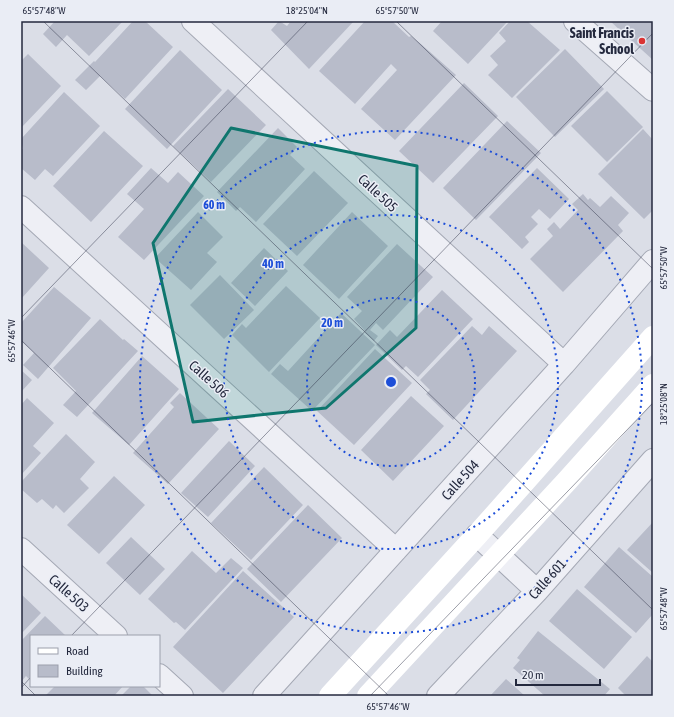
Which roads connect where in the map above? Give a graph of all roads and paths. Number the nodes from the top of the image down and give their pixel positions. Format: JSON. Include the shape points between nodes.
{"nodes":[{"id":1,"x":193,"y":21,"type":"edge"},
{"id":2,"x":575,"y":21,"type":"edge"},
{"id":3,"x":653,"y":90,"type":"edge"},
{"id":4,"x":21,"y":207,"type":"edge"},
{"id":5,"x":653,"y":261,"type":"edge"},
{"id":6,"x":653,"y":337,"type":"edge"},
{"id":7,"x":564,"y":364,"type":"junction"},
{"id":8,"x":653,"y":384,"type":"edge"},
{"id":9,"x":653,"y":460,"type":"edge"},
{"id":10,"x":477,"y":535,"type":"junction"},
{"id":11,"x":21,"y":549,"type":"edge"},
{"id":12,"x":396,"y":550,"type":"junction"},
{"id":13,"x":498,"y":555,"type":"junction"},
{"id":14,"x":537,"y":591,"type":"junction"},
{"id":15,"x":115,"y":635,"type":"edge"},
{"id":16,"x":160,"y":676,"type":"edge"},
{"id":17,"x":182,"y":696,"type":"edge"},
{"id":18,"x":264,"y":696,"type":"edge"},
{"id":19,"x":330,"y":696,"type":"edge"},
{"id":20,"x":368,"y":696,"type":"edge"},
{"id":21,"x":438,"y":696,"type":"edge"}],
"edges":[{"from":1,"to":7,"type":"street","name":"Calle 505"},
{"from":2,"to":3,"type":"street"},
{"from":4,"to":12,"type":"street","name":"Calle 506"},
{"from":5,"to":7,"type":"street","name":"Calle 504"},
{"from":6,"to":10,"type":"street"},
{"from":7,"to":12,"type":"street","name":"Calle 504"},
{"from":8,"to":13,"type":"street"},
{"from":9,"to":14,"type":"street","name":"Calle 601"},
{"from":10,"to":13,"type":"street"},
{"from":10,"to":19,"type":"street"},
{"from":11,"to":15,"type":"street","name":"Calle 503"},
{"from":12,"to":18,"type":"street","name":"Calle 504"},
{"from":13,"to":14,"type":"street"},
{"from":13,"to":20,"type":"street"},
{"from":14,"to":21,"type":"street","name":"Calle 601"},
{"from":16,"to":17,"type":"street"}]}
